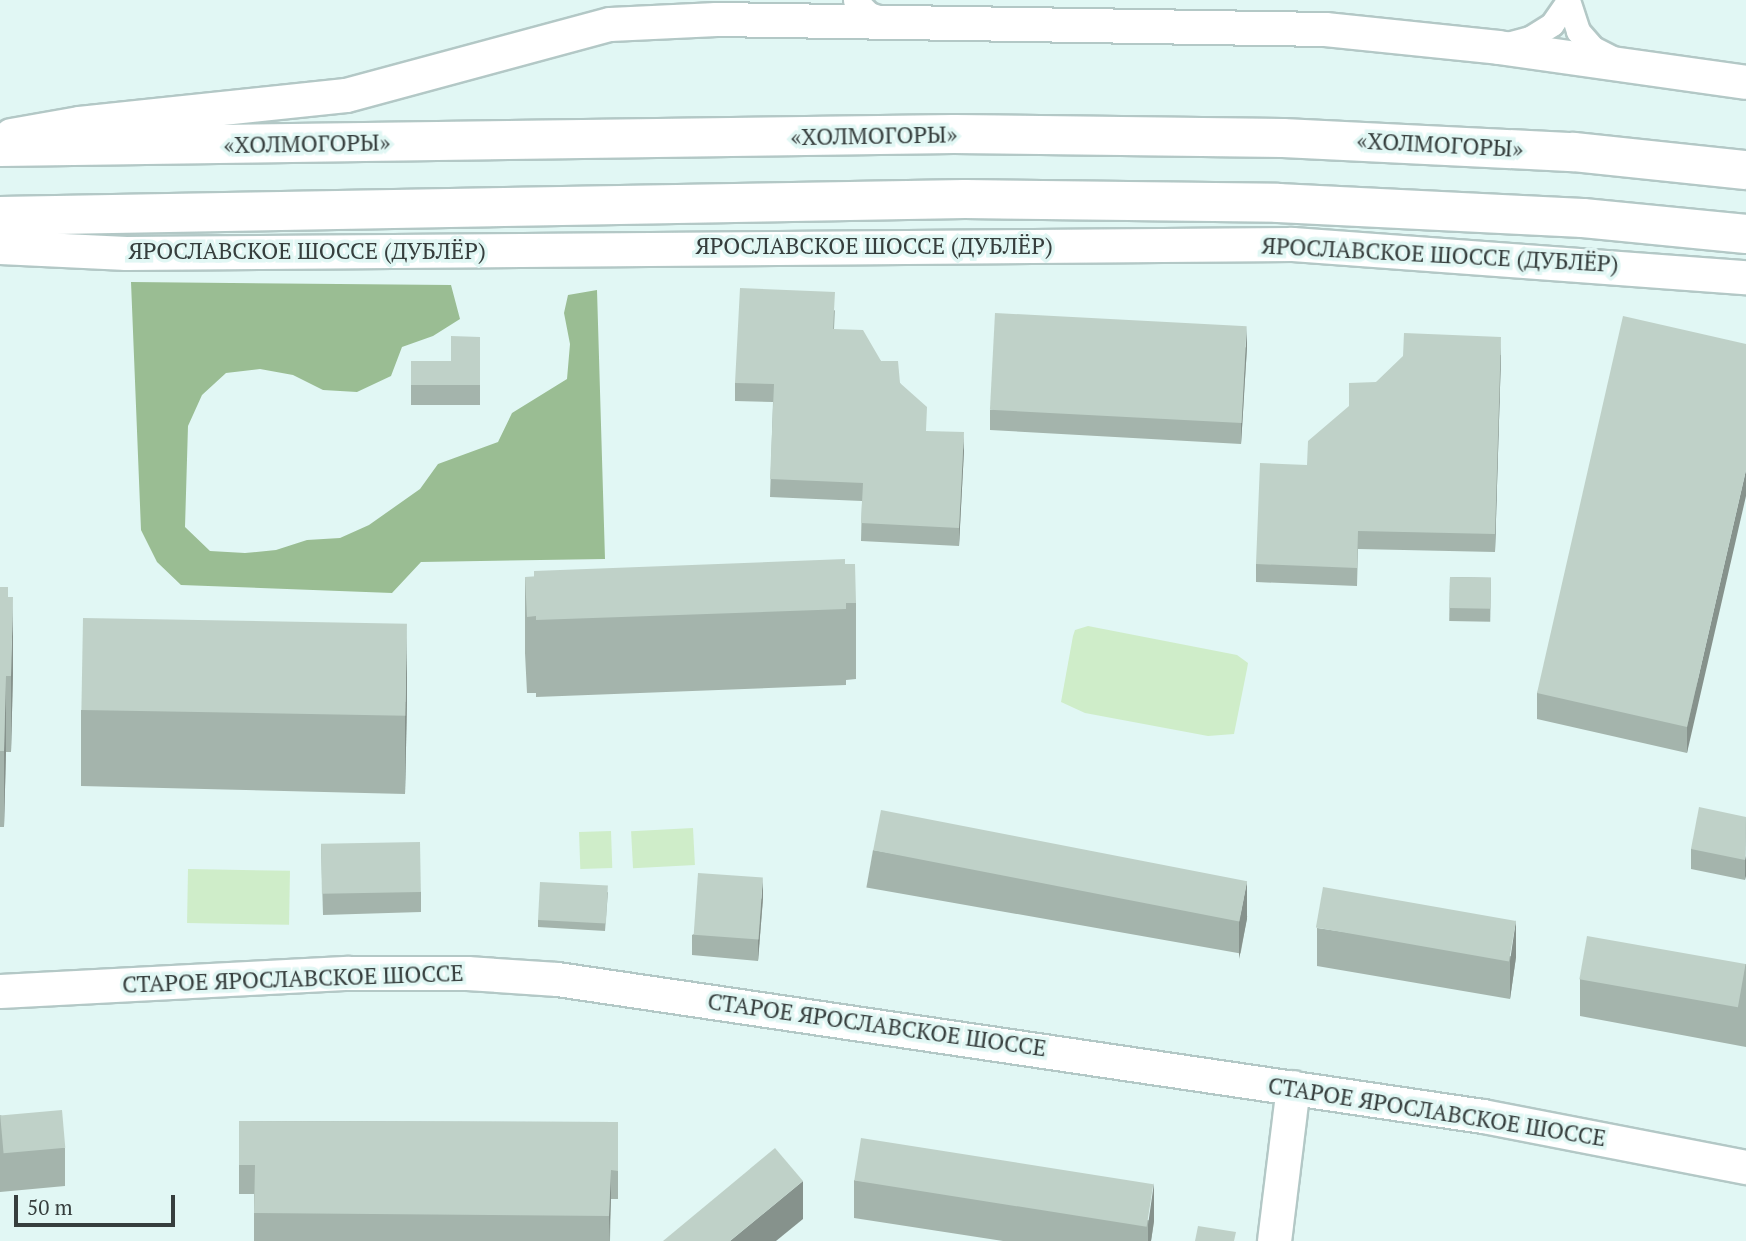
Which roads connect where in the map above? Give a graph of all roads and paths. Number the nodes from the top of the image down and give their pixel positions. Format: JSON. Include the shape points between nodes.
{"nodes":[{"id":1,"x":821,"y":0,"type":"edge"},
{"id":2,"x":855,"y":0,"type":"edge"},
{"id":3,"x":1568,"y":1,"type":"edge"},
{"id":4,"x":776,"y":19,"type":"junction"},
{"id":5,"x":890,"y":21,"type":"junction"},
{"id":6,"x":1498,"y":47,"type":"junction"},
{"id":7,"x":1630,"y":66,"type":"junction"},
{"id":8,"x":1746,"y":82,"type":"edge"},
{"id":9,"x":0,"y":137,"type":"edge"},
{"id":10,"x":0,"y":146,"type":"edge"},
{"id":11,"x":1746,"y":170,"type":"edge"},
{"id":12,"x":0,"y":216,"type":"edge"},
{"id":13,"x":1746,"y":234,"type":"edge"},
{"id":14,"x":0,"y":247,"type":"edge"},
{"id":15,"x":1746,"y":277,"type":"edge"},
{"id":16,"x":0,"y":991,"type":"edge"},
{"id":17,"x":1293,"y":1087,"type":"junction"},
{"id":18,"x":1746,"y":1167,"type":"edge"},
{"id":19,"x":1275,"y":1241,"type":"edge"}],
"edges":[{"from":1,"to":4,"type":"street","via":[[801,13]]},
{"from":2,"to":5,"type":"street","via":[[869,14]]},
{"from":3,"to":6,"type":"street","via":[[1552,24],[1530,38]]},
{"from":3,"to":7,"type":"street","via":[[1578,31],[1593,48]]},
{"from":4,"to":5,"type":"street"},
{"from":4,"to":9,"type":"street","via":[[610,24],[346,95],[79,123]]},
{"from":5,"to":6,"type":"street","via":[[1325,29]]},
{"from":6,"to":7,"type":"street"},
{"from":7,"to":8,"type":"street"},
{"from":10,"to":11,"type":"highway","name":"«ХОЛМОГОРЫ»","via":[[954,134],[1283,138],[1574,152]]},
{"from":12,"to":13,"type":"highway","via":[[965,199],[1292,204],[1583,218]]},
{"from":14,"to":15,"type":"street","name":"ЯРОСЛАВСКОЕ ШОССЕ (ДУБЛЁР)","via":[[126,253],[1292,244]]},
{"from":16,"to":17,"type":"street","name":"СТАРОЕ ЯРОСЛАВСКОЕ ШОССЕ","via":[[349,973],[447,972],[557,979]]},
{"from":17,"to":18,"type":"street","name":"СТАРОЕ ЯРОСЛАВСКОЕ ШОССЕ","via":[[1483,1116]]},
{"from":17,"to":19,"type":"street"}]}
